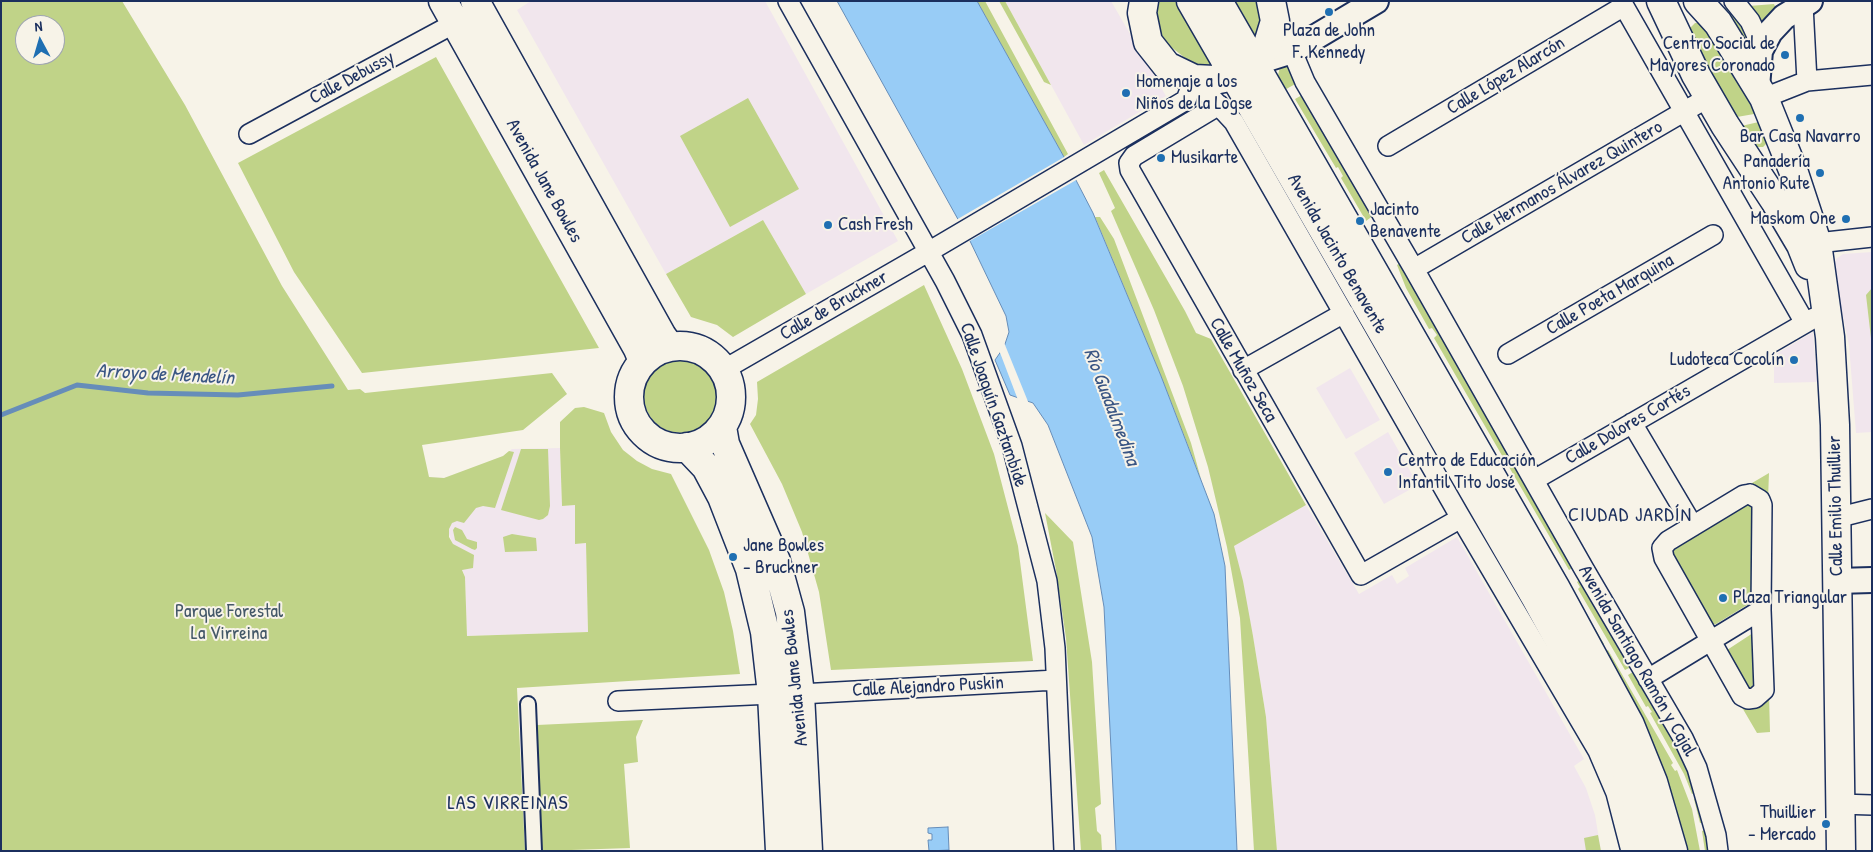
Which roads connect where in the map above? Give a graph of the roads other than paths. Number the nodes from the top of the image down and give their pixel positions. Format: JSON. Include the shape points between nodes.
{"nodes":[{"id":1,"x":788,"y":1,"type":"edge"},
{"id":2,"x":1191,"y":1,"type":"edge"},
{"id":3,"x":1218,"y":1,"type":"edge"},
{"id":4,"x":1376,"y":1,"type":"edge"},
{"id":5,"x":1660,"y":1,"type":"edge"},
{"id":6,"x":1734,"y":1,"type":"edge"},
{"id":7,"x":481,"y":3,"type":"edge"},
{"id":8,"x":1705,"y":3,"type":"edge"},
{"id":9,"x":1807,"y":3,"type":"edge"},
{"id":10,"x":1622,"y":4,"type":"edge"},
{"id":11,"x":1141,"y":5,"type":"edge"},
{"id":12,"x":1273,"y":11,"type":"edge"},
{"id":13,"x":449,"y":12,"type":"edge"},
{"id":14,"x":1676,"y":32,"type":"junction"},
{"id":15,"x":1292,"y":51,"type":"junction"},
{"id":16,"x":1760,"y":51,"type":"junction"},
{"id":17,"x":1244,"y":69,"type":"junction"},
{"id":18,"x":1872,"y":75,"type":"edge"},
{"id":19,"x":1194,"y":79,"type":"junction"},
{"id":20,"x":1807,"y":82,"type":"junction"},
{"id":21,"x":1760,"y":92,"type":"junction"},
{"id":22,"x":1709,"y":97,"type":"junction"},
{"id":23,"x":1219,"y":106,"type":"junction"},
{"id":24,"x":1684,"y":112,"type":"junction"},
{"id":25,"x":249,"y":134,"type":"dead end"},
{"id":26,"x":1781,"y":140,"type":"junction"},
{"id":27,"x":1388,"y":146,"type":"dead end"},
{"id":28,"x":1744,"y":154,"type":"junction"},
{"id":29,"x":1713,"y":235,"type":"dead end"},
{"id":30,"x":1872,"y":237,"type":"edge"},
{"id":31,"x":1817,"y":243,"type":"junction"},
{"id":32,"x":936,"y":247,"type":"junction"},
{"id":33,"x":1414,"y":269,"type":"junction"},
{"id":34,"x":1344,"y":313,"type":"junction"},
{"id":35,"x":1816,"y":317,"type":"junction"},
{"id":36,"x":669,"y":346,"type":"junction"},
{"id":37,"x":1508,"y":354,"type":"dead end"},
{"id":38,"x":643,"y":361,"type":"junction"},
{"id":39,"x":725,"y":369,"type":"junction"},
{"id":40,"x":1243,"y":370,"type":"junction"},
{"id":41,"x":1632,"y":423,"type":"junction"},
{"id":42,"x":722,"y":427,"type":"junction"},
{"id":43,"x":687,"y":447,"type":"junction"},
{"id":44,"x":1534,"y":480,"type":"junction"},
{"id":45,"x":1482,"y":507,"type":"junction"},
{"id":46,"x":1872,"y":509,"type":"edge"},
{"id":47,"x":1836,"y":518,"type":"junction"},
{"id":48,"x":1693,"y":526,"type":"junction"},
{"id":49,"x":1872,"y":580,"type":"edge"},
{"id":50,"x":1837,"y":581,"type":"junction"},
{"id":51,"x":1761,"y":610,"type":"junction"},
{"id":52,"x":1711,"y":642,"type":"junction"},
{"id":53,"x":1648,"y":679,"type":"junction"},
{"id":54,"x":1056,"y":680,"type":"junction"},
{"id":55,"x":772,"y":694,"type":"junction"},
{"id":56,"x":800,"y":694,"type":"junction"},
{"id":57,"x":618,"y":701,"type":"dead end"},
{"id":58,"x":528,"y":704,"type":"dead end"},
{"id":59,"x":1839,"y":804,"type":"junction"},
{"id":60,"x":1872,"y":805,"type":"edge"},
{"id":61,"x":534,"y":851,"type":"edge"},
{"id":62,"x":780,"y":851,"type":"edge"},
{"id":63,"x":808,"y":851,"type":"edge"},
{"id":64,"x":1064,"y":851,"type":"edge"},
{"id":65,"x":1631,"y":851,"type":"edge"},
{"id":66,"x":1650,"y":851,"type":"edge"},
{"id":67,"x":1673,"y":851,"type":"edge"},
{"id":68,"x":1718,"y":851,"type":"edge"},
{"id":69,"x":1841,"y":851,"type":"edge"}],
"edges":[{"from":1,"to":32,"type":"street","name":"Calle Joaquín Gaztambide"},
{"from":2,"to":17,"type":"main road","name":"Avenida Jacinto Benavente"},
{"from":3,"to":17,"type":"main road","name":"Avenida Jacinto Benavente"},
{"from":4,"to":15,"type":"street"},
{"from":5,"to":14,"type":"main road","name":"Calle Emilio Thuillier"},
{"from":6,"to":16,"type":"street","via":[[1750,20]]},
{"from":7,"to":36,"type":"main road","name":"Avenida Jane Bowles"},
{"from":8,"to":14,"type":"main road","via":[[1680,18]]},
{"from":8,"to":21,"type":"main road","name":"Calle Emilio Thuillier"},
{"from":9,"to":16,"type":"street","via":[[1784,17],[1770,32]]},
{"from":9,"to":20,"type":"street"},
{"from":10,"to":24,"type":"street","name":"Calle Emilio Thuillier"},
{"from":10,"to":27,"type":"street","name":"Calle López Alarcón"},
{"from":11,"to":19,"type":"main road","via":[[1148,42],[1167,66]]},
{"from":12,"to":15,"type":"street"},
{"from":12,"to":17,"type":"main road","via":[[1268,44]]},
{"from":13,"to":25,"type":"street","name":"Calle Debussy"},
{"from":13,"to":38,"type":"main road","name":"Avenida Jane Bowles"},
{"from":14,"to":22,"type":"main road","name":"Calle Emilio Thuillier"},
{"from":15,"to":17,"type":"street"},
{"from":15,"to":33,"type":"street","via":[[1305,82]]},
{"from":16,"to":21,"type":"street"},
{"from":17,"to":19,"type":"main road","via":[[1214,80]]},
{"from":17,"to":45,"type":"main road","name":"Avenida Jacinto Benavente"},
{"from":18,"to":20,"type":"street"},
{"from":19,"to":23,"type":"street","name":"Avenida Jacinto Benavente"},
{"from":19,"to":32,"type":"street","name":"Calle de Bruckner","via":[[1186,100]]},
{"from":20,"to":21,"type":"street"},
{"from":21,"to":26,"type":"main road","name":"Calle Emilio Thuillier"},
{"from":22,"to":24,"type":"street","name":"Calle Hermanos Álvarez Quintero"},
{"from":22,"to":28,"type":"main road","name":"Calle Emilio Thuillier"},
{"from":23,"to":34,"type":"street","name":"Avenida Jacinto Benavente","via":[[1234,122]]},
{"from":23,"to":40,"type":"street","name":"Calle Muñoz Seca","via":[[1134,156],[1129,163],[1130,170]]},
{"from":24,"to":33,"type":"street","name":"Calle Hermanos Álvarez Quintero"},
{"from":24,"to":35,"type":"street","name":"Calle Emilio Thuillier"},
{"from":26,"to":28,"type":"main road","via":[[1774,152],[1761,159]]},
{"from":26,"to":31,"type":"main road","name":"Calle Emilio Thuillier"},
{"from":28,"to":35,"type":"main road","name":"Calle Emilio Thuillier","via":[[1801,245]]},
{"from":29,"to":37,"type":"street","name":"Calle Poeta Marquina"},
{"from":30,"to":31,"type":"street"},
{"from":31,"to":35,"type":"main road","name":"Calle Emilio Thuillier"},
{"from":32,"to":39,"type":"street","name":"Calle de Bruckner"},
{"from":32,"to":54,"type":"street","name":"Calle Joaquín Gaztambide","via":[[1012,446],[1047,581]]},
{"from":33,"to":44,"type":"street"},
{"from":34,"to":40,"type":"street"},
{"from":34,"to":45,"type":"street","name":"Avenida Jacinto Benavente"},
{"from":35,"to":41,"type":"street","name":"Calle Dolores Cortés"},
{"from":35,"to":47,"type":"main road","name":"Calle Emilio Thuillier","via":[[1835,425]]},
{"from":36,"to":38,"type":"main road","via":[[655,351]]},
{"from":36,"to":39,"type":"main road","via":[[703,351]]},
{"from":38,"to":43,"type":"main road","via":[[635,371],[629,390],[632,415],[640,429],[661,444]]},
{"from":39,"to":42,"type":"main road","via":[[732,400]]},
{"from":40,"to":45,"type":"street","name":"Calle Muñoz Seca","via":[[1361,575]]},
{"from":41,"to":44,"type":"street","name":"Calle Dolores Cortés"},
{"from":41,"to":48,"type":"street"},
{"from":42,"to":43,"type":"main road","via":[[710,439]]},
{"from":42,"to":56,"type":"main road","name":"Avenida Jane Bowles","via":[[726,444],[776,561],[790,612]]},
{"from":43,"to":55,"type":"main road","name":"Avenida Jane Bowles","via":[[714,480],[750,569],[765,632]]},
{"from":44,"to":53,"type":"street","name":"Avenida Santiago Ramón y Cajal"},
{"from":45,"to":65,"type":"street","via":[[1598,751],[1616,793]]},
{"from":45,"to":66,"type":"main road","via":[[1610,733],[1633,787]]},
{"from":45,"to":67,"type":"main road","name":"Avenida Santiago Ramón y Cajal","via":[[1630,725],[1653,782]]},
{"from":46,"to":47,"type":"street"},
{"from":47,"to":50,"type":"main road","name":"Calle Emilio Thuillier"},
{"from":48,"to":51,"type":"street","via":[[1744,495],[1750,494],[1760,500]]},
{"from":48,"to":52,"type":"street","via":[[1662,548],[1664,558]]},
{"from":49,"to":50,"type":"street"},
{"from":50,"to":59,"type":"main road","name":"Calle Emilio Thuillier"},
{"from":51,"to":52,"type":"street"},
{"from":51,"to":52,"type":"street","via":[[1764,690],[1761,695],[1748,699],[1742,696]]},
{"from":52,"to":53,"type":"street"},
{"from":53,"to":68,"type":"street","name":"Avenida Santiago Ramón y Cajal","via":[[1698,768]]},
{"from":54,"to":56,"type":"street","name":"Calle Alejandro Puskin"},
{"from":54,"to":64,"type":"street","name":"Calle Joaquín Gaztambide"},
{"from":55,"to":57,"type":"street"},
{"from":55,"to":62,"type":"main road","name":"Avenida Jane Bowles"},
{"from":56,"to":63,"type":"main road","name":"Avenida Jane Bowles"},
{"from":58,"to":61,"type":"street"},
{"from":59,"to":60,"type":"street"},
{"from":59,"to":69,"type":"main road","name":"Calle Emilio Thuillier"}]}
